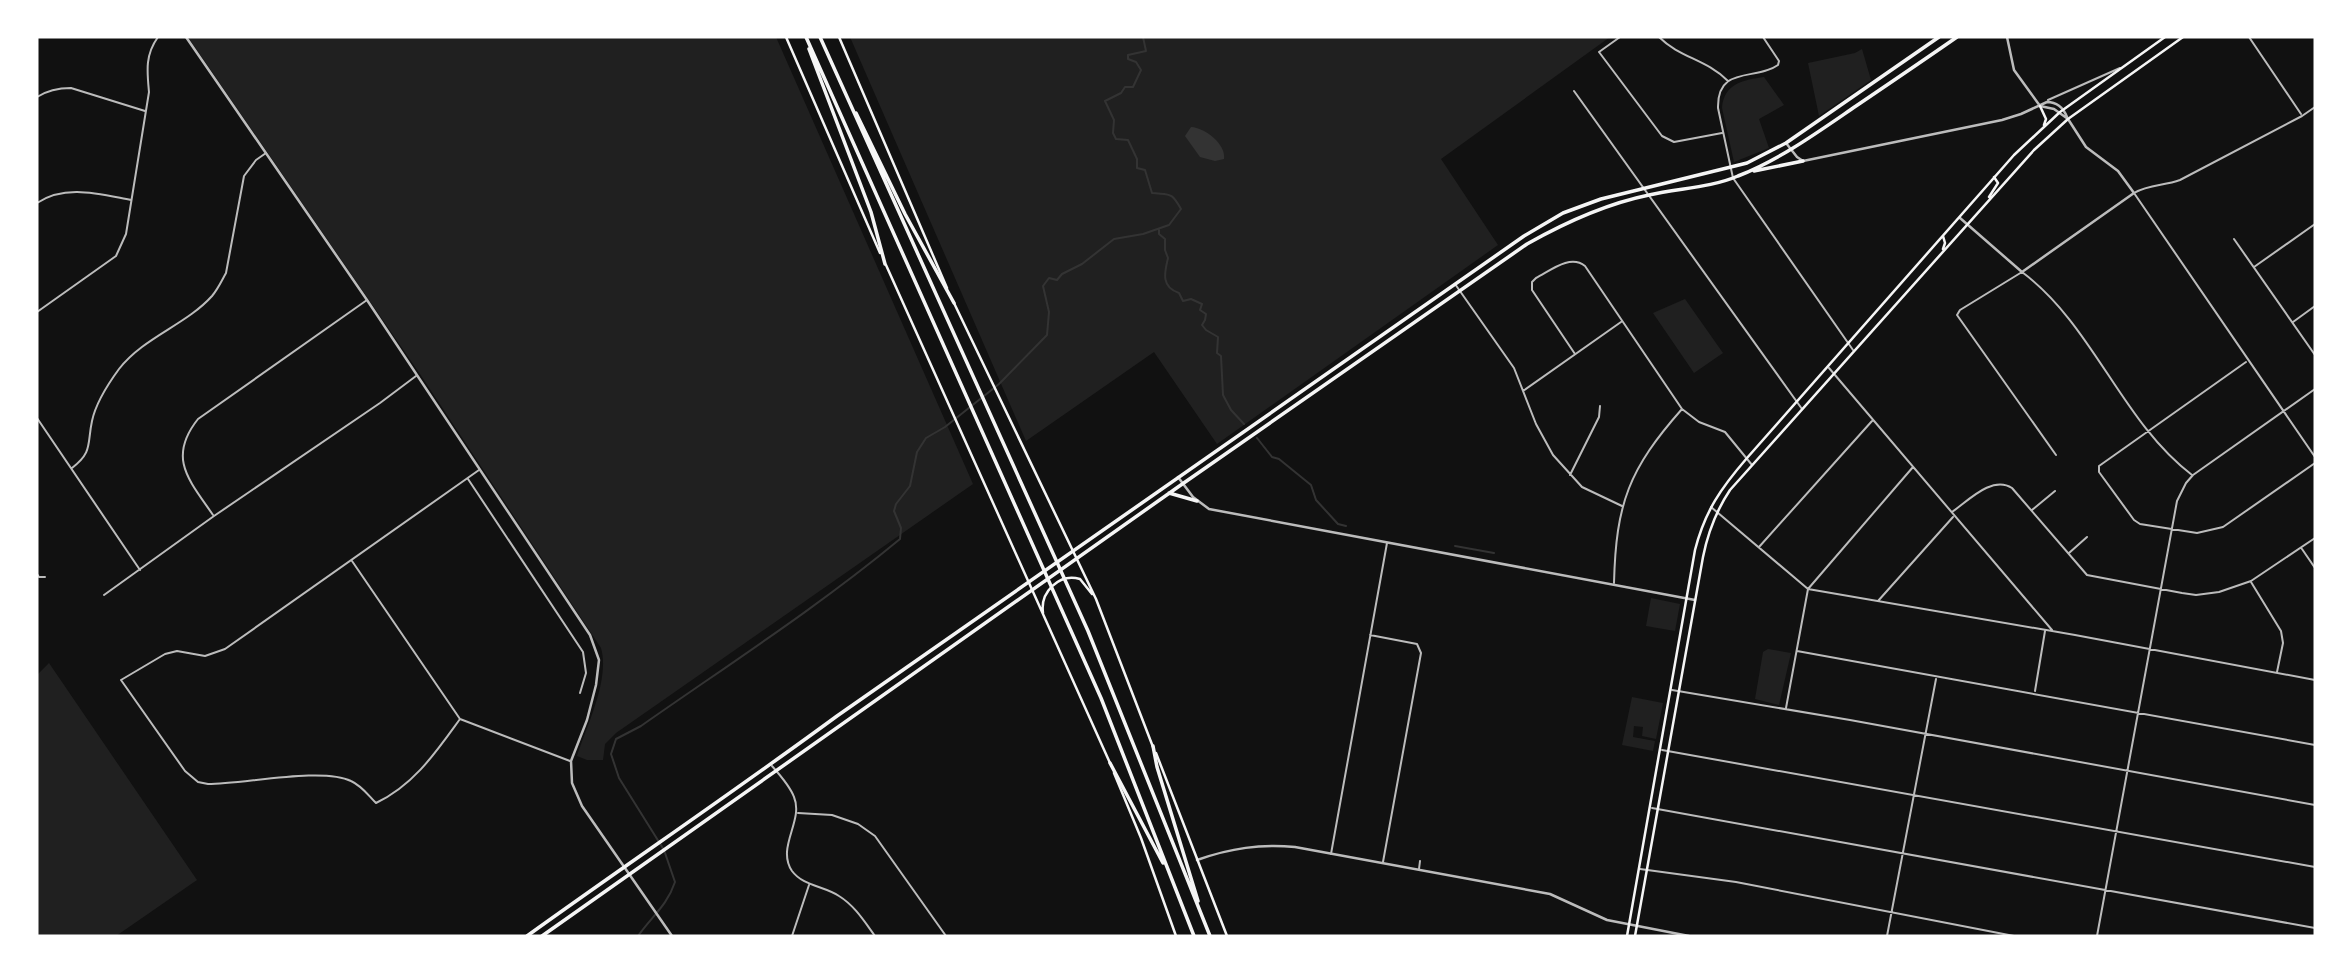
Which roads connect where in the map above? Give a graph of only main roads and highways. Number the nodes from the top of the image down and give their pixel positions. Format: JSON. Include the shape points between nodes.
{"nodes":[{"id":1,"x":786,"y":37,"type":"edge"},
{"id":2,"x":805,"y":37,"type":"edge"},
{"id":3,"x":820,"y":37,"type":"edge"},
{"id":4,"x":839,"y":37,"type":"edge"},
{"id":5,"x":1939,"y":37,"type":"edge"},
{"id":6,"x":1955,"y":37,"type":"edge"},
{"id":7,"x":2165,"y":37,"type":"edge"},
{"id":8,"x":2179,"y":38,"type":"edge"},
{"id":9,"x":849,"y":103,"type":"junction"},
{"id":10,"x":2040,"y":106,"type":"road end"},
{"id":11,"x":2041,"y":130,"type":"junction"},
{"id":12,"x":2014,"y":155,"type":"junction"},
{"id":13,"x":1804,"y":161,"type":"road end"},
{"id":14,"x":2022,"y":163,"type":"junction"},
{"id":15,"x":1746,"y":173,"type":"junction"},
{"id":16,"x":1994,"y":177,"type":"junction"},
{"id":17,"x":1988,"y":199,"type":"junction"},
{"id":18,"x":1943,"y":236,"type":"junction"},
{"id":19,"x":1942,"y":252,"type":"junction"},
{"id":20,"x":886,"y":264,"type":"junction"},
{"id":21,"x":954,"y":303,"type":"junction"},
{"id":22,"x":1866,"y":324,"type":"junction"},
{"id":23,"x":1872,"y":331,"type":"junction"},
{"id":24,"x":1309,"y":385,"type":"junction"},
{"id":25,"x":1314,"y":392,"type":"junction"},
{"id":26,"x":1169,"y":493,"type":"junction"},
{"id":27,"x":1197,"y":501,"type":"road end"},
{"id":28,"x":1130,"y":511,"type":"junction"},
{"id":29,"x":1134,"y":518,"type":"junction"},
{"id":30,"x":1074,"y":550,"type":"junction"},
{"id":31,"x":1077,"y":558,"type":"junction"},
{"id":32,"x":1027,"y":583,"type":"junction"},
{"id":33,"x":1031,"y":591,"type":"junction"},
{"id":34,"x":1096,"y":599,"type":"junction"},
{"id":35,"x":1043,"y":617,"type":"junction"},
{"id":36,"x":900,"y":672,"type":"junction"},
{"id":37,"x":895,"y":676,"type":"junction"},
{"id":38,"x":905,"y":680,"type":"junction"},
{"id":39,"x":900,"y":684,"type":"junction"},
{"id":40,"x":844,"y":711,"type":"junction"},
{"id":41,"x":837,"y":716,"type":"junction"},
{"id":42,"x":845,"y":722,"type":"junction"},
{"id":43,"x":1153,"y":746,"type":"junction"},
{"id":44,"x":1110,"y":763,"type":"junction"},
{"id":45,"x":1167,"y":870,"type":"junction"},
{"id":46,"x":1199,"y":909,"type":"junction"},
{"id":47,"x":527,"y":936,"type":"edge"},
{"id":48,"x":542,"y":936,"type":"edge"},
{"id":49,"x":1176,"y":936,"type":"edge"},
{"id":50,"x":1194,"y":936,"type":"edge"},
{"id":51,"x":1210,"y":936,"type":"edge"},
{"id":52,"x":1227,"y":936,"type":"edge"},
{"id":53,"x":1627,"y":936,"type":"edge"},
{"id":54,"x":1635,"y":936,"type":"edge"}],
"edges":[{"from":1,"to":20,"type":"main road"},
{"from":2,"to":20,"type":"main road"},
{"from":2,"to":45,"type":"main road","via":[[1101,698]]},
{"from":3,"to":9,"type":"main road"},
{"from":4,"to":21,"type":"main road"},
{"from":5,"to":24,"type":"main road","via":[[1786,143],[1747,163],[1601,199],[1563,214],[1454,283]]},
{"from":6,"to":15,"type":"main road","via":[[1791,150]]},
{"from":7,"to":11,"type":"main road"},
{"from":8,"to":14,"type":"main road","via":[[2068,119]]},
{"from":9,"to":21,"type":"main road"},
{"from":9,"to":46,"type":"main road","via":[[1072,594]]},
{"from":10,"to":11,"type":"main road","via":[[2046,119]]},
{"from":11,"to":12,"type":"main road"},
{"from":12,"to":14,"type":"main road"},
{"from":12,"to":16,"type":"main road"},
{"from":13,"to":15,"type":"main road"},
{"from":14,"to":17,"type":"main road"},
{"from":15,"to":25,"type":"main road","via":[[1650,194],[1567,222],[1527,244]]},
{"from":16,"to":17,"type":"main road","via":[[1998,183]]},
{"from":16,"to":18,"type":"main road"},
{"from":17,"to":19,"type":"main road"},
{"from":18,"to":19,"type":"main road"},
{"from":18,"to":22,"type":"main road"},
{"from":19,"to":23,"type":"main road"},
{"from":20,"to":32,"type":"main road"},
{"from":21,"to":30,"type":"main road"},
{"from":22,"to":23,"type":"main road"},
{"from":22,"to":53,"type":"main road","via":[[1747,458],[1711,506],[1695,550]]},
{"from":23,"to":54,"type":"main road","via":[[1730,490],[1717,512],[1705,547]]},
{"from":24,"to":25,"type":"main road"},
{"from":24,"to":28,"type":"main road"},
{"from":25,"to":26,"type":"main road"},
{"from":26,"to":27,"type":"main road"},
{"from":26,"to":29,"type":"main road"},
{"from":28,"to":29,"type":"main road"},
{"from":28,"to":30,"type":"main road"},
{"from":29,"to":31,"type":"main road"},
{"from":30,"to":31,"type":"main road"},
{"from":30,"to":32,"type":"main road"},
{"from":31,"to":33,"type":"main road"},
{"from":31,"to":34,"type":"main road"},
{"from":32,"to":33,"type":"main road"},
{"from":32,"to":36,"type":"main road"},
{"from":33,"to":35,"type":"main road"},
{"from":33,"to":38,"type":"main road"},
{"from":34,"to":35,"type":"main road","via":[[1080,579],[1069,577],[1046,591]]},
{"from":34,"to":43,"type":"main road"},
{"from":35,"to":44,"type":"main road"},
{"from":36,"to":37,"type":"main road"},
{"from":36,"to":38,"type":"main road"},
{"from":37,"to":39,"type":"main road"},
{"from":37,"to":40,"type":"main road"},
{"from":38,"to":39,"type":"main road"},
{"from":39,"to":42,"type":"main road"},
{"from":40,"to":41,"type":"main road"},
{"from":40,"to":42,"type":"main road"},
{"from":41,"to":42,"type":"main road"},
{"from":41,"to":47,"type":"main road"},
{"from":42,"to":48,"type":"main road"},
{"from":43,"to":46,"type":"main road"},
{"from":43,"to":52,"type":"main road"},
{"from":44,"to":45,"type":"main road"},
{"from":44,"to":49,"type":"main road"},
{"from":45,"to":50,"type":"main road"},
{"from":46,"to":51,"type":"main road"}]}
